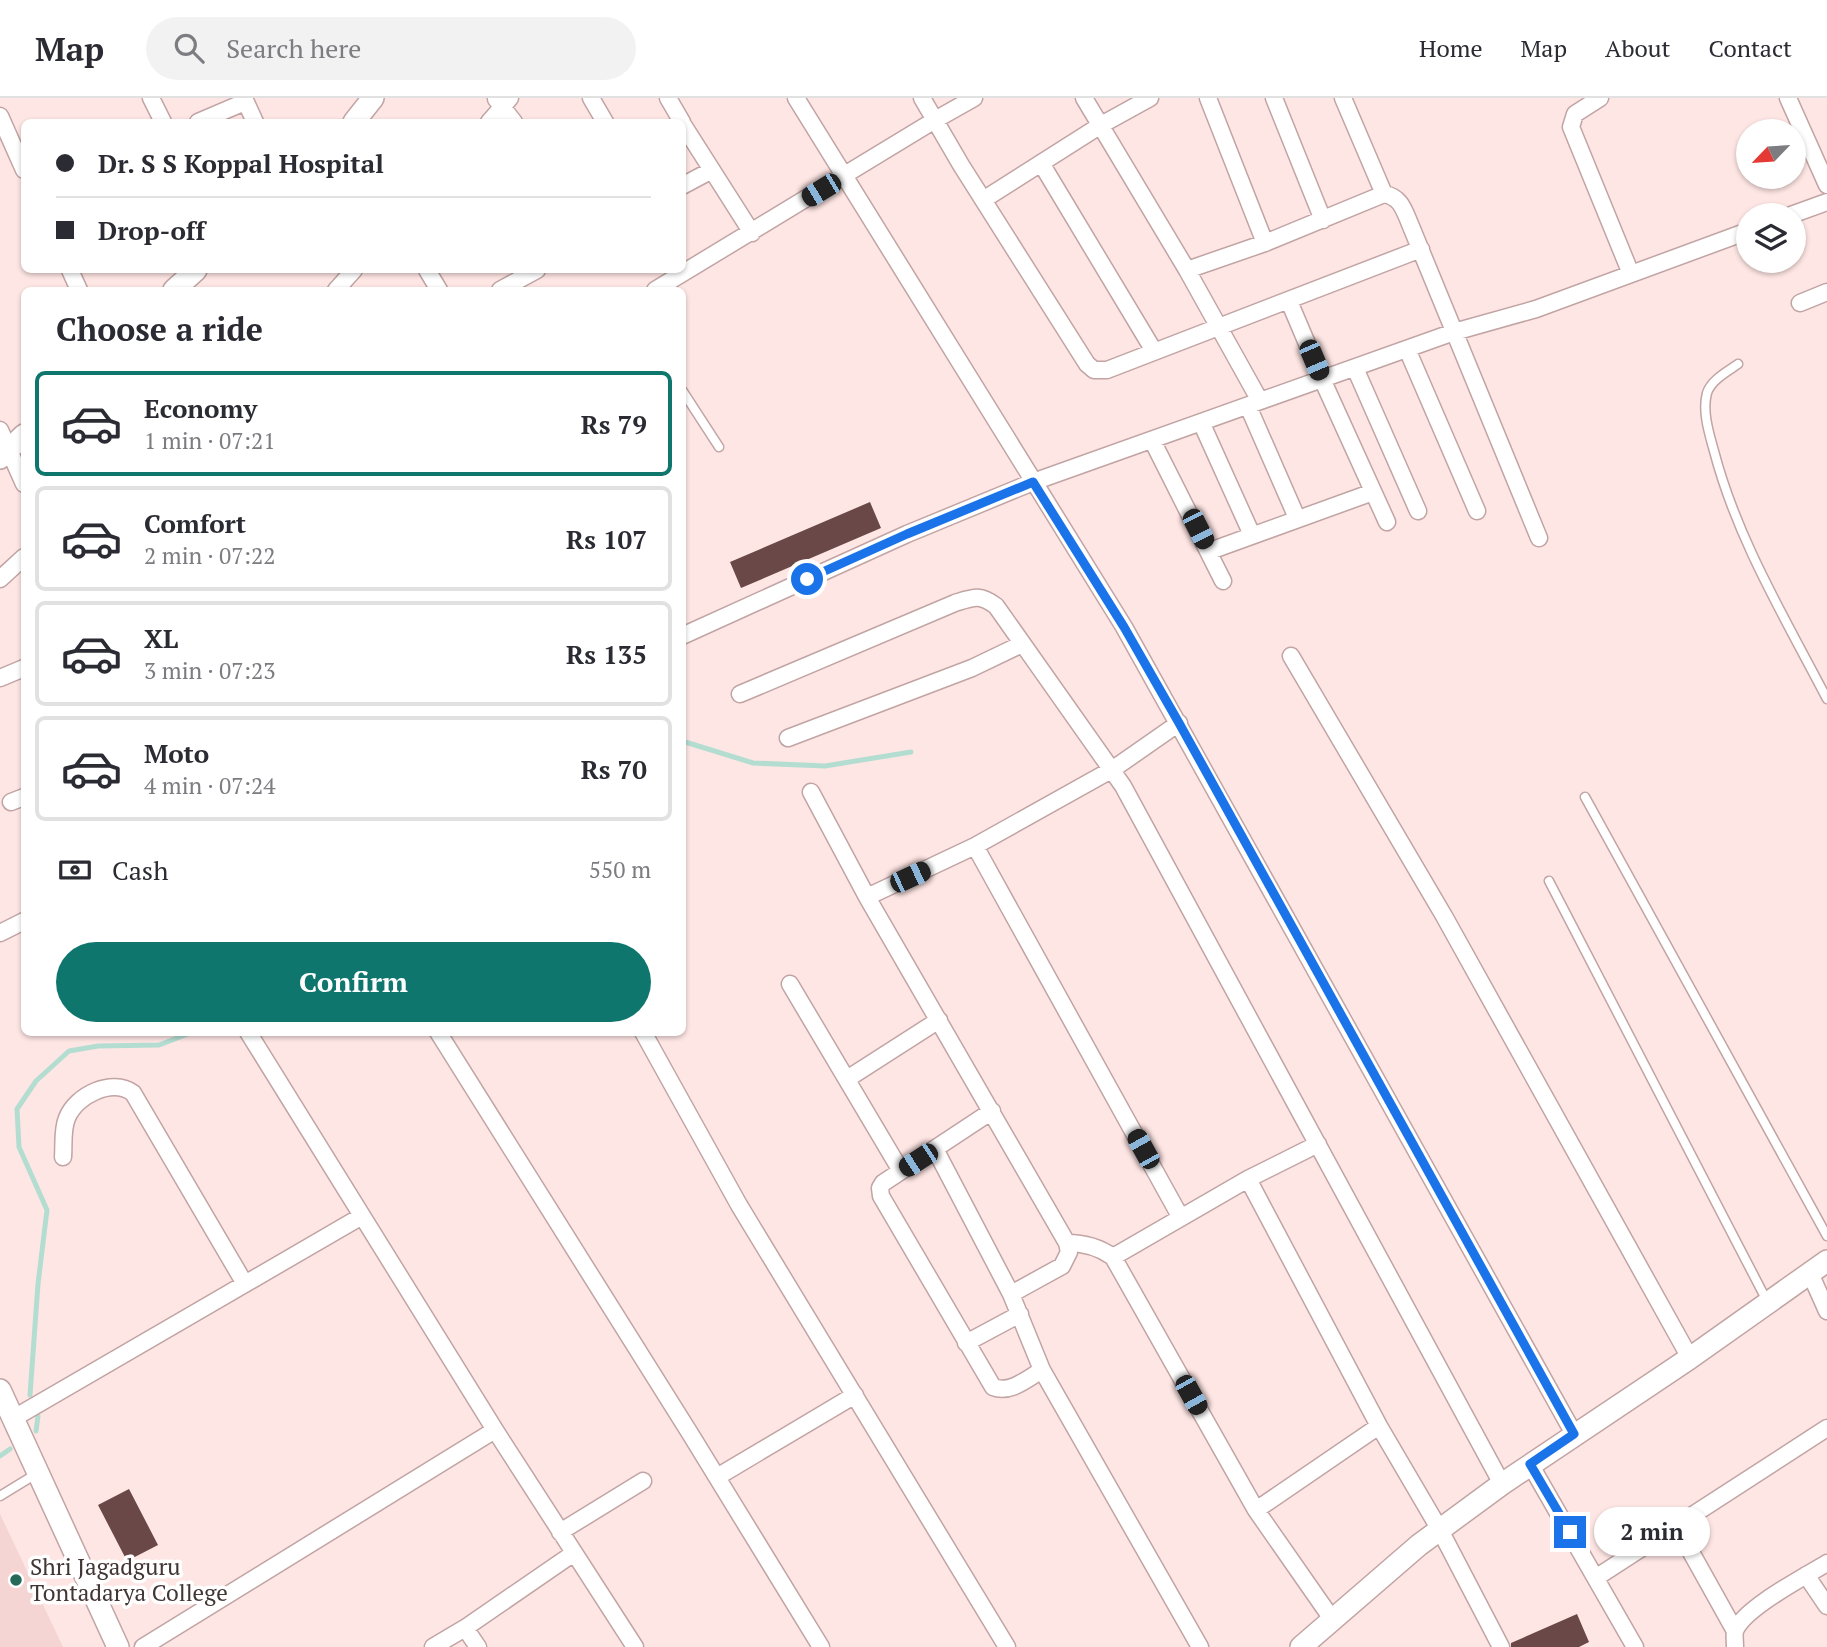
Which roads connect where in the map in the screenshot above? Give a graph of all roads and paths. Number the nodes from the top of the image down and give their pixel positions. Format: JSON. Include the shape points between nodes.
{"nodes":[{"id":1,"x":151,"y":98,"type":"edge"},
{"id":2,"x":373,"y":98,"type":"edge"},
{"id":3,"x":590,"y":98,"type":"edge"},
{"id":4,"x":668,"y":98,"type":"edge"},
{"id":5,"x":796,"y":98,"type":"edge"},
{"id":6,"x":922,"y":98,"type":"edge"},
{"id":7,"x":974,"y":98,"type":"edge"},
{"id":8,"x":1084,"y":98,"type":"edge"},
{"id":9,"x":1150,"y":98,"type":"edge"},
{"id":10,"x":1208,"y":98,"type":"edge"},
{"id":11,"x":1274,"y":98,"type":"edge"},
{"id":12,"x":1343,"y":98,"type":"edge"},
{"id":13,"x":1600,"y":98,"type":"edge"},
{"id":14,"x":1788,"y":98,"type":"edge"},
{"id":15,"x":245,"y":100,"type":"edge"},
{"id":16,"x":503,"y":101,"type":"edge"},
{"id":17,"x":0,"y":116,"type":"edge"},
{"id":18,"x":162,"y":119,"type":"edge"},
{"id":19,"x":204,"y":119,"type":"edge"},
{"id":20,"x":254,"y":119,"type":"edge"},
{"id":21,"x":356,"y":119,"type":"edge"},
{"id":22,"x":491,"y":119,"type":"edge"},
{"id":23,"x":512,"y":119,"type":"edge"},
{"id":24,"x":604,"y":119,"type":"edge"},
{"id":25,"x":680,"y":119,"type":"edge"},
{"id":26,"x":935,"y":120,"type":"junction"},
{"id":27,"x":1101,"y":125,"type":"junction"},
{"id":28,"x":686,"y":129,"type":"edge"},
{"id":29,"x":21,"y":163,"type":"edge"},
{"id":30,"x":1041,"y":163,"type":"junction"},
{"id":31,"x":712,"y":170,"type":"junction"},
{"id":32,"x":844,"y":176,"type":"junction"},
{"id":33,"x":686,"y":184,"type":"edge"},
{"id":34,"x":1827,"y":186,"type":"edge"},
{"id":35,"x":1384,"y":194,"type":"junction"},
{"id":36,"x":984,"y":200,"type":"junction"},
{"id":37,"x":1827,"y":202,"type":"edge"},
{"id":38,"x":1806,"y":210,"type":"edge"},
{"id":39,"x":1323,"y":220,"type":"junction"},
{"id":40,"x":752,"y":233,"type":"junction"},
{"id":41,"x":1736,"y":235,"type":"edge"},
{"id":42,"x":1265,"y":243,"type":"junction"},
{"id":43,"x":1421,"y":249,"type":"junction"},
{"id":44,"x":1187,"y":270,"type":"junction"},
{"id":45,"x":686,"y":272,"type":"edge"},
{"id":46,"x":193,"y":273,"type":"edge"},
{"id":47,"x":351,"y":273,"type":"edge"},
{"id":48,"x":527,"y":273,"type":"edge"},
{"id":49,"x":684,"y":273,"type":"edge"},
{"id":50,"x":1631,"y":274,"type":"junction"},
{"id":51,"x":177,"y":287,"type":"edge"},
{"id":52,"x":338,"y":287,"type":"edge"},
{"id":53,"x":505,"y":287,"type":"edge"},
{"id":54,"x":660,"y":287,"type":"edge"},
{"id":55,"x":1827,"y":292,"type":"edge"},
{"id":56,"x":1289,"y":301,"type":"junction"},
{"id":57,"x":1800,"y":303,"type":"dead end"},
{"id":58,"x":1220,"y":328,"type":"junction"},
{"id":59,"x":1454,"y":332,"type":"junction"},
{"id":60,"x":1407,"y":349,"type":"junction"},
{"id":61,"x":1154,"y":351,"type":"junction"},
{"id":62,"x":1738,"y":364,"type":"dead end"},
{"id":63,"x":1355,"y":368,"type":"junction"},
{"id":64,"x":1322,"y":379,"type":"junction"},
{"id":65,"x":686,"y":396,"type":"edge"},
{"id":66,"x":1254,"y":403,"type":"junction"},
{"id":67,"x":1201,"y":422,"type":"junction"},
{"id":68,"x":0,"y":430,"type":"edge"},
{"id":69,"x":1152,"y":440,"type":"junction"},
{"id":70,"x":719,"y":447,"type":"dead end"},
{"id":71,"x":11,"y":448,"type":"edge"},
{"id":72,"x":21,"y":476,"type":"edge"},
{"id":73,"x":1033,"y":482,"type":"junction"},
{"id":74,"x":1373,"y":492,"type":"junction"},
{"id":75,"x":1418,"y":511,"type":"dead end"},
{"id":76,"x":1477,"y":511,"type":"dead end"},
{"id":77,"x":1297,"y":518,"type":"junction"},
{"id":78,"x":1387,"y":522,"type":"dead end"},
{"id":79,"x":1252,"y":535,"type":"junction"},
{"id":80,"x":1539,"y":538,"type":"dead end"},
{"id":81,"x":1210,"y":551,"type":"junction"},
{"id":82,"x":21,"y":559,"type":"edge"},
{"id":83,"x":0,"y":579,"type":"edge"},
{"id":84,"x":1223,"y":581,"type":"dead end"},
{"id":85,"x":686,"y":634,"type":"edge"},
{"id":86,"x":1022,"y":644,"type":"junction"},
{"id":87,"x":1291,"y":656,"type":"dead end"},
{"id":88,"x":21,"y":669,"type":"edge"},
{"id":89,"x":0,"y":678,"type":"edge"},
{"id":90,"x":740,"y":694,"type":"dead end"},
{"id":91,"x":1827,"y":699,"type":"edge"},
{"id":92,"x":1179,"y":723,"type":"junction"},
{"id":93,"x":788,"y":738,"type":"dead end"},
{"id":94,"x":1113,"y":769,"type":"junction"},
{"id":95,"x":811,"y":792,"type":"dead end"},
{"id":96,"x":1586,"y":797,"type":"dead end"},
{"id":97,"x":975,"y":846,"type":"junction"},
{"id":98,"x":1549,"y":881,"type":"dead end"},
{"id":99,"x":867,"y":897,"type":"junction"},
{"id":100,"x":21,"y":922,"type":"edge"},
{"id":101,"x":0,"y":933,"type":"edge"},
{"id":102,"x":790,"y":984,"type":"dead end"},
{"id":103,"x":939,"y":1020,"type":"junction"},
{"id":104,"x":250,"y":1036,"type":"edge"},
{"id":105,"x":441,"y":1036,"type":"edge"},
{"id":106,"x":645,"y":1036,"type":"edge"},
{"id":107,"x":847,"y":1079,"type":"junction"},
{"id":108,"x":992,"y":1111,"type":"junction"},
{"id":109,"x":1318,"y":1144,"type":"junction"},
{"id":110,"x":935,"y":1149,"type":"junction"},
{"id":111,"x":63,"y":1157,"type":"dead end"},
{"id":112,"x":901,"y":1171,"type":"junction"},
{"id":113,"x":1248,"y":1179,"type":"junction"},
{"id":114,"x":362,"y":1216,"type":"junction"},
{"id":115,"x":1181,"y":1218,"type":"junction"},
{"id":116,"x":1827,"y":1236,"type":"edge"},
{"id":117,"x":1067,"y":1243,"type":"junction"},
{"id":118,"x":1113,"y":1257,"type":"junction"},
{"id":119,"x":1818,"y":1267,"type":"edge"},
{"id":120,"x":245,"y":1284,"type":"junction"},
{"id":121,"x":1011,"y":1294,"type":"junction"},
{"id":122,"x":1768,"y":1303,"type":"junction"},
{"id":123,"x":1827,"y":1311,"type":"edge"},
{"id":124,"x":1020,"y":1314,"type":"junction"},
{"id":125,"x":966,"y":1343,"type":"junction"},
{"id":126,"x":1690,"y":1358,"type":"junction"},
{"id":127,"x":1042,"y":1370,"type":"junction"},
{"id":128,"x":0,"y":1390,"type":"edge"},
{"id":129,"x":855,"y":1395,"type":"junction"},
{"id":130,"x":14,"y":1418,"type":"junction"},
{"id":131,"x":1380,"y":1426,"type":"junction"},
{"id":132,"x":1827,"y":1428,"type":"edge"},
{"id":133,"x":495,"y":1430,"type":"junction"},
{"id":134,"x":1574,"y":1434,"type":"junction"},
{"id":135,"x":1530,"y":1464,"type":"junction"},
{"id":136,"x":38,"y":1472,"type":"junction"},
{"id":137,"x":717,"y":1477,"type":"junction"},
{"id":138,"x":643,"y":1481,"type":"dead end"},
{"id":139,"x":1502,"y":1484,"type":"junction"},
{"id":140,"x":0,"y":1496,"type":"edge"},
{"id":141,"x":1256,"y":1510,"type":"junction"},
{"id":142,"x":1677,"y":1527,"type":"junction"},
{"id":143,"x":1440,"y":1530,"type":"junction"},
{"id":144,"x":560,"y":1532,"type":"junction"},
{"id":145,"x":574,"y":1553,"type":"junction"},
{"id":146,"x":1827,"y":1563,"type":"edge"},
{"id":147,"x":1806,"y":1575,"type":"junction"},
{"id":148,"x":1597,"y":1577,"type":"junction"},
{"id":149,"x":1827,"y":1606,"type":"edge"},
{"id":150,"x":1332,"y":1619,"type":"junction"},
{"id":151,"x":466,"y":1628,"type":"junction"},
{"id":152,"x":1735,"y":1639,"type":"edge"},
{"id":153,"x":118,"y":1647,"type":"edge"},
{"id":154,"x":143,"y":1647,"type":"edge"},
{"id":155,"x":433,"y":1647,"type":"edge"},
{"id":156,"x":478,"y":1647,"type":"edge"},
{"id":157,"x":635,"y":1647,"type":"edge"},
{"id":158,"x":821,"y":1647,"type":"edge"},
{"id":159,"x":1007,"y":1647,"type":"edge"},
{"id":160,"x":1200,"y":1647,"type":"edge"},
{"id":161,"x":1301,"y":1647,"type":"edge"},
{"id":162,"x":1501,"y":1647,"type":"edge"},
{"id":163,"x":1635,"y":1647,"type":"edge"}],
"edges":[{"from":1,"to":18,"type":"street"},
{"from":2,"to":21,"type":"street"},
{"from":3,"to":24,"type":"street"},
{"from":4,"to":25,"type":"street"},
{"from":5,"to":32,"type":"street"},
{"from":6,"to":26,"type":"street"},
{"from":7,"to":26,"type":"street"},
{"from":8,"to":27,"type":"street"},
{"from":9,"to":27,"type":"street"},
{"from":10,"to":42,"type":"street"},
{"from":11,"to":39,"type":"street"},
{"from":12,"to":35,"type":"street"},
{"from":13,"to":50,"type":"street","via":[[1575,114],[1571,127]]},
{"from":14,"to":34,"type":"street"},
{"from":15,"to":19,"type":"street"},
{"from":15,"to":20,"type":"street"},
{"from":16,"to":22,"type":"street"},
{"from":16,"to":23,"type":"street"},
{"from":17,"to":29,"type":"street"},
{"from":26,"to":32,"type":"street"},
{"from":26,"to":36,"type":"street"},
{"from":27,"to":30,"type":"street"},
{"from":27,"to":44,"type":"street"},
{"from":28,"to":31,"type":"street"},
{"from":30,"to":36,"type":"street"},
{"from":30,"to":61,"type":"street"},
{"from":31,"to":33,"type":"street"},
{"from":31,"to":40,"type":"street"},
{"from":32,"to":40,"type":"street"},
{"from":32,"to":73,"type":"street"},
{"from":35,"to":39,"type":"street"},
{"from":35,"to":43,"type":"street","via":[[1400,201]]},
{"from":36,"to":61,"type":"street","via":[[1087,364],[1094,370],[1107,370]]},
{"from":37,"to":38,"type":"street"},
{"from":39,"to":42,"type":"street"},
{"from":40,"to":45,"type":"street"},
{"from":41,"to":50,"type":"street"},
{"from":42,"to":44,"type":"street"},
{"from":43,"to":56,"type":"street"},
{"from":43,"to":59,"type":"street"},
{"from":44,"to":58,"type":"street"},
{"from":46,"to":51,"type":"street"},
{"from":47,"to":52,"type":"street"},
{"from":48,"to":53,"type":"street"},
{"from":49,"to":54,"type":"street"},
{"from":50,"to":59,"type":"street","via":[[1536,309]]},
{"from":55,"to":57,"type":"street"},
{"from":56,"to":58,"type":"street"},
{"from":56,"to":64,"type":"street"},
{"from":58,"to":61,"type":"street"},
{"from":58,"to":66,"type":"street"},
{"from":59,"to":60,"type":"street"},
{"from":59,"to":80,"type":"street"},
{"from":60,"to":63,"type":"street"},
{"from":60,"to":76,"type":"street"},
{"from":62,"to":91,"type":"lane","via":[[1707,391],[1707,426],[1717,464],[1742,537]]},
{"from":63,"to":64,"type":"street"},
{"from":63,"to":75,"type":"street"},
{"from":64,"to":66,"type":"street"},
{"from":64,"to":74,"type":"street"},
{"from":65,"to":70,"type":"lane"},
{"from":66,"to":67,"type":"street"},
{"from":66,"to":77,"type":"street"},
{"from":67,"to":69,"type":"street"},
{"from":67,"to":79,"type":"street"},
{"from":68,"to":71,"type":"street"},
{"from":69,"to":73,"type":"street"},
{"from":69,"to":81,"type":"street"},
{"from":71,"to":72,"type":"street"},
{"from":73,"to":85,"type":"street"},
{"from":73,"to":92,"type":"street"},
{"from":74,"to":77,"type":"street"},
{"from":74,"to":78,"type":"street"},
{"from":77,"to":79,"type":"street"},
{"from":79,"to":81,"type":"street"},
{"from":81,"to":84,"type":"street"},
{"from":82,"to":83,"type":"street"},
{"from":86,"to":90,"type":"street","via":[[996,606],[975,597]]},
{"from":86,"to":93,"type":"street","via":[[972,668]]},
{"from":86,"to":94,"type":"street"},
{"from":87,"to":126,"type":"street","via":[[1444,916]]},
{"from":88,"to":89,"type":"street"},
{"from":92,"to":94,"type":"street"},
{"from":92,"to":134,"type":"street"},
{"from":94,"to":97,"type":"street"},
{"from":94,"to":109,"type":"street"},
{"from":95,"to":99,"type":"street"},
{"from":96,"to":116,"type":"lane"},
{"from":97,"to":99,"type":"street"},
{"from":97,"to":115,"type":"street"},
{"from":98,"to":122,"type":"lane"},
{"from":99,"to":103,"type":"street"},
{"from":100,"to":101,"type":"street"},
{"from":102,"to":107,"type":"street"},
{"from":103,"to":107,"type":"street"},
{"from":103,"to":108,"type":"street"},
{"from":104,"to":114,"type":"street"},
{"from":105,"to":137,"type":"street"},
{"from":106,"to":129,"type":"street","via":[[739,1205]]},
{"from":107,"to":112,"type":"street"},
{"from":108,"to":110,"type":"street"},
{"from":108,"to":117,"type":"street"},
{"from":109,"to":113,"type":"street"},
{"from":109,"to":139,"type":"street"},
{"from":110,"to":112,"type":"street"},
{"from":110,"to":121,"type":"street"},
{"from":111,"to":120,"type":"street","via":[[64,1130],[74,1107],[87,1096],[113,1086],[133,1093]]},
{"from":112,"to":125,"type":"street","via":[[883,1183],[881,1196]]},
{"from":113,"to":115,"type":"street"},
{"from":113,"to":131,"type":"street"},
{"from":114,"to":120,"type":"street"},
{"from":114,"to":133,"type":"street"},
{"from":115,"to":118,"type":"street"},
{"from":117,"to":118,"type":"street","via":[[1081,1243]]},
{"from":117,"to":121,"type":"street","via":[[1069,1252],[1062,1266]]},
{"from":118,"to":141,"type":"street"},
{"from":119,"to":122,"type":"street"},
{"from":119,"to":123,"type":"street"},
{"from":120,"to":130,"type":"street"},
{"from":121,"to":124,"type":"street"},
{"from":122,"to":126,"type":"street"},
{"from":124,"to":125,"type":"street"},
{"from":124,"to":127,"type":"street"},
{"from":125,"to":127,"type":"street","via":[[993,1387],[1001,1390]]},
{"from":126,"to":134,"type":"street"},
{"from":127,"to":160,"type":"street"},
{"from":128,"to":130,"type":"street"},
{"from":129,"to":137,"type":"street"},
{"from":129,"to":159,"type":"street"},
{"from":130,"to":136,"type":"street"},
{"from":131,"to":141,"type":"street"},
{"from":131,"to":143,"type":"street"},
{"from":132,"to":142,"type":"street"},
{"from":133,"to":144,"type":"street"},
{"from":133,"to":154,"type":"street"},
{"from":134,"to":135,"type":"street"},
{"from":135,"to":139,"type":"street"},
{"from":135,"to":148,"type":"street"},
{"from":136,"to":140,"type":"lane"},
{"from":136,"to":153,"type":"street"},
{"from":137,"to":158,"type":"street"},
{"from":138,"to":144,"type":"street"},
{"from":139,"to":143,"type":"street"},
{"from":141,"to":150,"type":"street"},
{"from":142,"to":148,"type":"street"},
{"from":142,"to":152,"type":"street"},
{"from":143,"to":150,"type":"street"},
{"from":143,"to":162,"type":"street"},
{"from":144,"to":145,"type":"street"},
{"from":145,"to":151,"type":"street"},
{"from":145,"to":157,"type":"street"},
{"from":146,"to":147,"type":"street"},
{"from":147,"to":149,"type":"street"},
{"from":147,"to":152,"type":"street","via":[[1748,1614]]},
{"from":148,"to":163,"type":"street"},
{"from":150,"to":161,"type":"street"},
{"from":151,"to":155,"type":"street"},
{"from":151,"to":156,"type":"street"}]}
